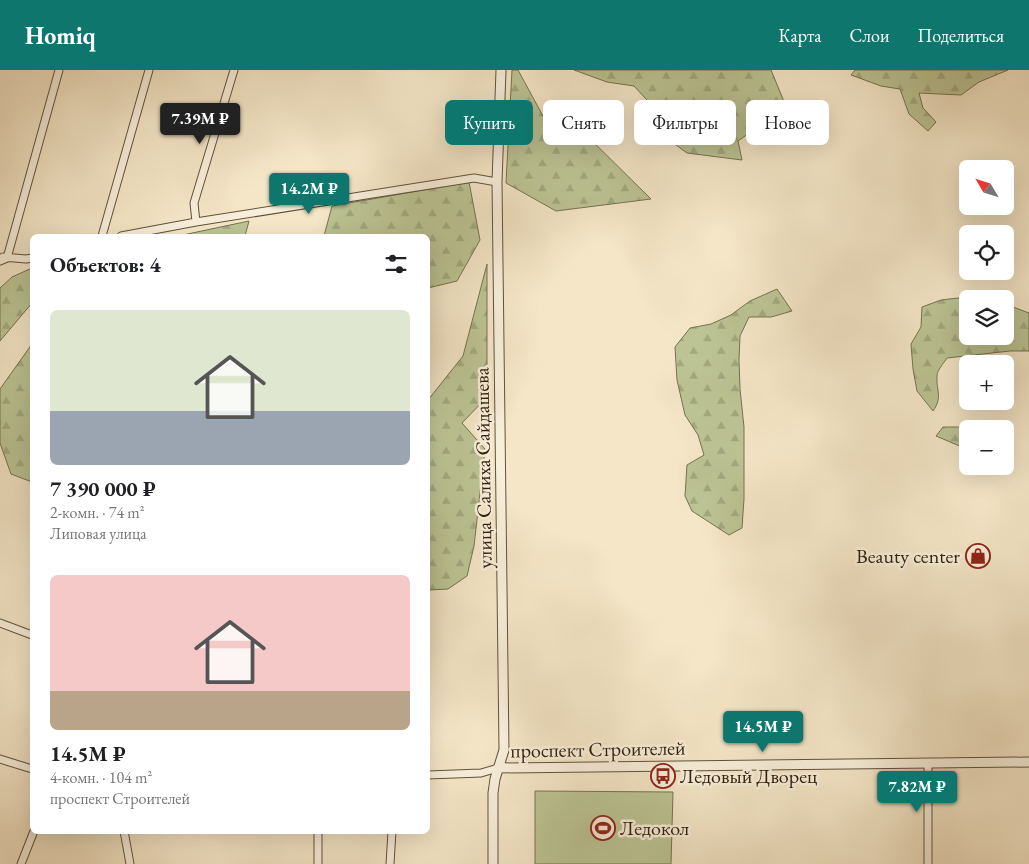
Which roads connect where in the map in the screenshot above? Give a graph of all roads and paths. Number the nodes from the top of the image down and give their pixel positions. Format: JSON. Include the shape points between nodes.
{"nodes":[{"id":1,"x":59,"y":70,"type":"edge"},
{"id":2,"x":149,"y":70,"type":"edge"},
{"id":3,"x":234,"y":70,"type":"edge"},
{"id":4,"x":501,"y":70,"type":"edge"},
{"id":5,"x":497,"y":182,"type":"junction"},
{"id":6,"x":196,"y":222,"type":"junction"},
{"id":7,"x":103,"y":234,"type":"edge"},
{"id":8,"x":131,"y":234,"type":"edge"},
{"id":9,"x":2,"y":258,"type":"edge"},
{"id":10,"x":30,"y":258,"type":"edge"},
{"id":11,"x":0,"y":623,"type":"edge"},
{"id":12,"x":30,"y":634,"type":"edge"},
{"id":13,"x":0,"y":759,"type":"edge"},
{"id":14,"x":1029,"y":762,"type":"edge"},
{"id":15,"x":928,"y":763,"type":"junction"},
{"id":16,"x":30,"y":768,"type":"edge"},
{"id":17,"x":498,"y":768,"type":"junction"},
{"id":18,"x":430,"y":775,"type":"edge"},
{"id":19,"x":33,"y":834,"type":"edge"},
{"id":20,"x":125,"y":834,"type":"edge"},
{"id":21,"x":318,"y":834,"type":"edge"},
{"id":22,"x":392,"y":834,"type":"edge"},
{"id":23,"x":21,"y":864,"type":"edge"},
{"id":24,"x":130,"y":864,"type":"edge"},
{"id":25,"x":318,"y":864,"type":"edge"},
{"id":26,"x":390,"y":864,"type":"edge"},
{"id":27,"x":493,"y":864,"type":"edge"},
{"id":28,"x":928,"y":864,"type":"edge"}],
"edges":[{"from":1,"to":9,"type":"street"},
{"from":2,"to":7,"type":"street"},
{"from":3,"to":6,"type":"street","via":[[194,204]]},
{"from":4,"to":5,"type":"street","name":"улица Салиха Сайдашева"},
{"from":5,"to":6,"type":"street","via":[[474,178]]},
{"from":5,"to":17,"type":"street","name":"улица Салиха Сайдашева","via":[[504,750]]},
{"from":6,"to":8,"type":"street"},
{"from":9,"to":10,"type":"street"},
{"from":11,"to":12,"type":"street"},
{"from":13,"to":16,"type":"street"},
{"from":14,"to":15,"type":"street","name":"проспект Строителей"},
{"from":15,"to":17,"type":"street","name":"проспект Строителей"},
{"from":15,"to":28,"type":"street"},
{"from":17,"to":18,"type":"street","via":[[481,773]]},
{"from":17,"to":27,"type":"street","name":"улица Салиха Сайдашева","via":[[493,793]]},
{"from":19,"to":23,"type":"street"},
{"from":20,"to":24,"type":"street"},
{"from":21,"to":25,"type":"street"},
{"from":22,"to":26,"type":"street"}]}
